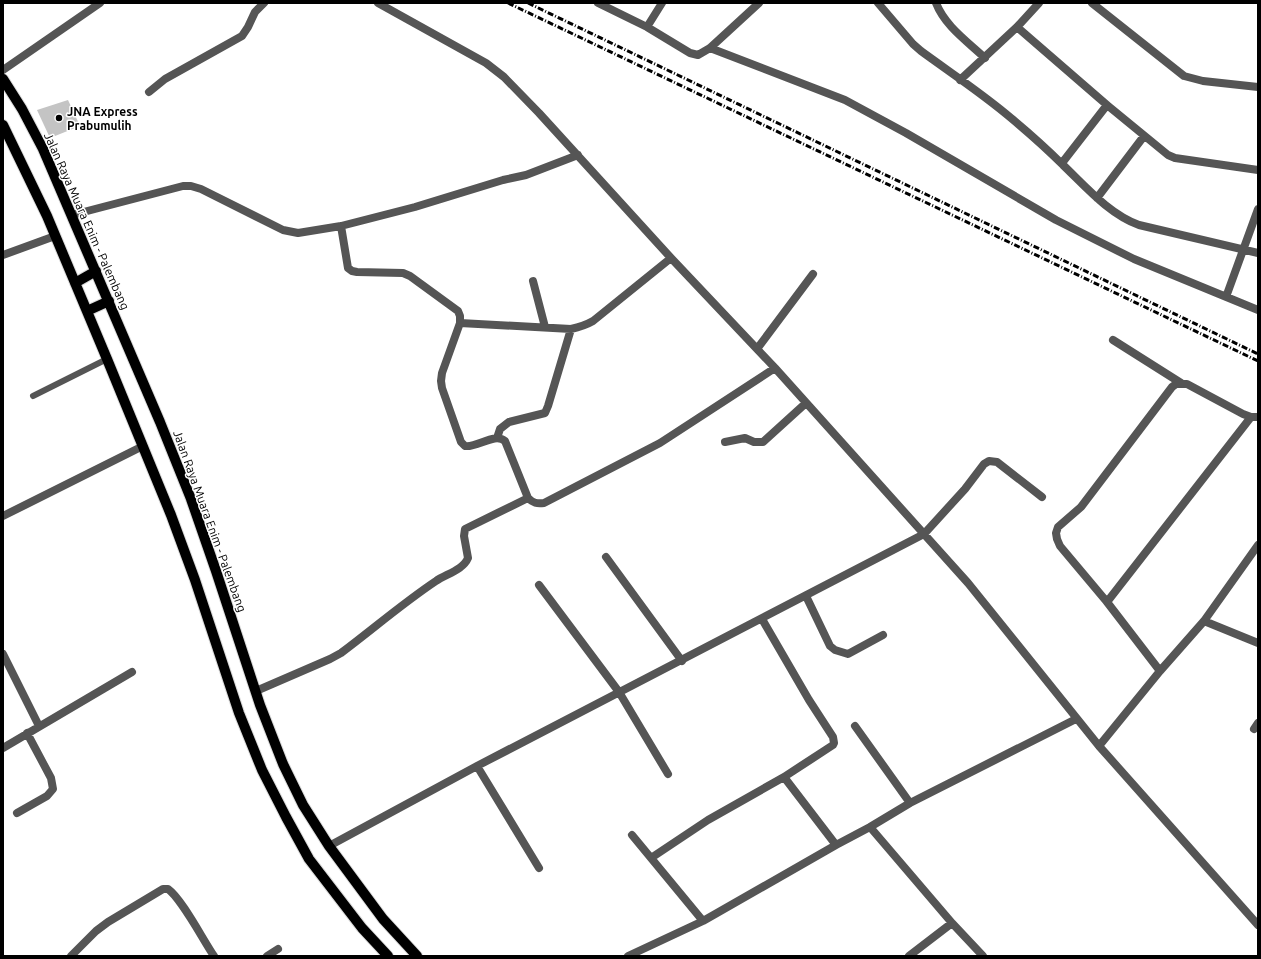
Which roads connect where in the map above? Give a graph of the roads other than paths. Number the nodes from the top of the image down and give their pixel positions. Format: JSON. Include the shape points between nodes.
{"nodes":[{"id":1,"x":100,"y":3,"type":"edge"},
{"id":2,"x":264,"y":3,"type":"edge"},
{"id":3,"x":378,"y":3,"type":"edge"},
{"id":4,"x":598,"y":3,"type":"edge"},
{"id":5,"x":662,"y":3,"type":"edge"},
{"id":6,"x":759,"y":3,"type":"edge"},
{"id":7,"x":878,"y":3,"type":"edge"},
{"id":8,"x":936,"y":3,"type":"edge"},
{"id":9,"x":1039,"y":3,"type":"edge"},
{"id":10,"x":1092,"y":3,"type":"edge"},
{"id":11,"x":647,"y":27,"type":"junction"},
{"id":12,"x":1017,"y":27,"type":"junction"},
{"id":13,"x":710,"y":48,"type":"junction"},
{"id":14,"x":985,"y":58,"type":"junction"},
{"id":15,"x":3,"y":70,"type":"edge"},
{"id":16,"x":3,"y":79,"type":"edge"},
{"id":17,"x":960,"y":80,"type":"junction"},
{"id":18,"x":1258,"y":87,"type":"edge"},
{"id":19,"x":149,"y":92,"type":"dead end"},
{"id":20,"x":1107,"y":105,"type":"junction"},
{"id":21,"x":3,"y":126,"type":"edge"},
{"id":22,"x":1144,"y":136,"type":"junction"},
{"id":23,"x":578,"y":155,"type":"junction"},
{"id":24,"x":1062,"y":163,"type":"junction"},
{"id":25,"x":1258,"y":170,"type":"edge"},
{"id":26,"x":1097,"y":198,"type":"junction"},
{"id":27,"x":1258,"y":209,"type":"edge"},
{"id":28,"x":72,"y":215,"type":"junction"},
{"id":29,"x":341,"y":226,"type":"junction"},
{"id":30,"x":55,"y":236,"type":"junction"},
{"id":31,"x":1243,"y":249,"type":"junction"},
{"id":32,"x":1258,"y":253,"type":"edge"},
{"id":33,"x":3,"y":255,"type":"edge"},
{"id":34,"x":672,"y":258,"type":"junction"},
{"id":35,"x":96,"y":271,"type":"junction"},
{"id":36,"x":813,"y":274,"type":"dead end"},
{"id":37,"x":533,"y":281,"type":"dead end"},
{"id":38,"x":75,"y":283,"type":"junction"},
{"id":39,"x":1226,"y":297,"type":"junction"},
{"id":40,"x":109,"y":301,"type":"junction"},
{"id":41,"x":1258,"y":310,"type":"edge"},
{"id":42,"x":87,"y":311,"type":"junction"},
{"id":43,"x":460,"y":322,"type":"junction"},
{"id":44,"x":545,"y":327,"type":"junction"},
{"id":45,"x":571,"y":329,"type":"junction"},
{"id":46,"x":1113,"y":340,"type":"dead end"},
{"id":47,"x":757,"y":349,"type":"junction"},
{"id":48,"x":107,"y":358,"type":"junction"},
{"id":49,"x":775,"y":368,"type":"junction"},
{"id":50,"x":1181,"y":383,"type":"junction"},
{"id":51,"x":33,"y":396,"type":"dead end"},
{"id":52,"x":806,"y":403,"type":"junction"},
{"id":53,"x":1254,"y":417,"type":"edge"},
{"id":54,"x":497,"y":438,"type":"junction"},
{"id":55,"x":725,"y":442,"type":"dead end"},
{"id":56,"x":143,"y":446,"type":"junction"},
{"id":57,"x":1042,"y":497,"type":"dead end"},
{"id":58,"x":528,"y":498,"type":"junction"},
{"id":59,"x":3,"y":516,"type":"edge"},
{"id":60,"x":924,"y":534,"type":"junction"},
{"id":61,"x":1258,"y":545,"type":"edge"},
{"id":62,"x":606,"y":557,"type":"dead end"},
{"id":63,"x":539,"y":585,"type":"dead end"},
{"id":64,"x":806,"y":596,"type":"junction"},
{"id":65,"x":1107,"y":602,"type":"junction"},
{"id":66,"x":762,"y":619,"type":"junction"},
{"id":67,"x":1204,"y":621,"type":"junction"},
{"id":68,"x":883,"y":635,"type":"dead end"},
{"id":69,"x":1258,"y":643,"type":"edge"},
{"id":70,"x":3,"y":654,"type":"edge"},
{"id":71,"x":682,"y":661,"type":"junction"},
{"id":72,"x":1160,"y":671,"type":"junction"},
{"id":73,"x":132,"y":672,"type":"dead end"},
{"id":74,"x":256,"y":691,"type":"junction"},
{"id":75,"x":619,"y":692,"type":"junction"},
{"id":76,"x":1076,"y":719,"type":"junction"},
{"id":77,"x":39,"y":726,"type":"junction"},
{"id":78,"x":855,"y":726,"type":"dead end"},
{"id":79,"x":27,"y":733,"type":"junction"},
{"id":80,"x":1099,"y":746,"type":"junction"},
{"id":81,"x":3,"y":748,"type":"edge"},
{"id":82,"x":477,"y":766,"type":"junction"},
{"id":83,"x":668,"y":774,"type":"dead end"},
{"id":84,"x":784,"y":777,"type":"junction"},
{"id":85,"x":910,"y":803,"type":"junction"},
{"id":86,"x":17,"y":813,"type":"dead end"},
{"id":87,"x":870,"y":827,"type":"junction"},
{"id":88,"x":632,"y":835,"type":"dead end"},
{"id":89,"x":836,"y":845,"type":"junction"},
{"id":90,"x":329,"y":846,"type":"junction"},
{"id":91,"x":651,"y":858,"type":"junction"},
{"id":92,"x":539,"y":868,"type":"dead end"},
{"id":93,"x":703,"y":921,"type":"junction"},
{"id":94,"x":952,"y":923,"type":"junction"},
{"id":95,"x":1258,"y":925,"type":"edge"},
{"id":96,"x":278,"y":949,"type":"dead end"},
{"id":97,"x":71,"y":956,"type":"edge"},
{"id":98,"x":214,"y":956,"type":"edge"},
{"id":99,"x":266,"y":956,"type":"edge"},
{"id":100,"x":388,"y":956,"type":"edge"},
{"id":101,"x":417,"y":956,"type":"edge"},
{"id":102,"x":628,"y":956,"type":"edge"},
{"id":103,"x":908,"y":956,"type":"edge"},
{"id":104,"x":983,"y":956,"type":"edge"}],
"edges":[{"from":1,"to":15,"type":"street"},
{"from":2,"to":19,"type":"street","via":[[255,12],[242,36],[165,79]]},
{"from":3,"to":23,"type":"street","via":[[486,63],[504,77]]},
{"from":4,"to":11,"type":"street"},
{"from":5,"to":11,"type":"street"},
{"from":6,"to":13,"type":"street"},
{"from":7,"to":17,"type":"street","via":[[913,44]]},
{"from":8,"to":14,"type":"street","via":[[952,28]]},
{"from":9,"to":12,"type":"street"},
{"from":10,"to":18,"type":"street","via":[[1184,76],[1203,82]]},
{"from":11,"to":13,"type":"street","via":[[690,54],[698,55]]},
{"from":12,"to":14,"type":"street"},
{"from":12,"to":20,"type":"street"},
{"from":13,"to":39,"type":"street","via":[[845,100],[1056,220],[1134,259]]},
{"from":14,"to":17,"type":"street"},
{"from":16,"to":28,"type":"main road","name":"Jalan Raya Muara Enim - Palembang","via":[[43,149]]},
{"from":17,"to":24,"type":"street","via":[[1011,118]]},
{"from":20,"to":22,"type":"street"},
{"from":20,"to":24,"type":"street"},
{"from":21,"to":30,"type":"main road"},
{"from":22,"to":25,"type":"street","via":[[1175,158]]},
{"from":22,"to":26,"type":"street"},
{"from":23,"to":29,"type":"street","via":[[526,175]]},
{"from":23,"to":34,"type":"street"},
{"from":24,"to":26,"type":"street"},
{"from":26,"to":31,"type":"street","via":[[1130,222]]},
{"from":27,"to":31,"type":"street"},
{"from":28,"to":29,"type":"street","via":[[191,186],[290,232]]},
{"from":28,"to":35,"type":"main road","name":"Jalan Raya Muara Enim - Palembang"},
{"from":29,"to":43,"type":"street","via":[[348,268],[357,272],[396,272],[410,276],[458,311]]},
{"from":30,"to":33,"type":"street"},
{"from":30,"to":38,"type":"main road"},
{"from":31,"to":32,"type":"street"},
{"from":31,"to":39,"type":"street"},
{"from":34,"to":45,"type":"street","via":[[593,321]]},
{"from":34,"to":47,"type":"street"},
{"from":35,"to":38,"type":"main road"},
{"from":35,"to":40,"type":"main road","name":"Jalan Raya Muara Enim - Palembang"},
{"from":36,"to":47,"type":"street"},
{"from":37,"to":44,"type":"street"},
{"from":38,"to":42,"type":"main road"},
{"from":39,"to":41,"type":"street"},
{"from":40,"to":42,"type":"main road"},
{"from":40,"to":74,"type":"main road","name":"Jalan Raya Muara Enim - Palembang","via":[[191,499]]},
{"from":42,"to":48,"type":"main road"},
{"from":43,"to":44,"type":"street"},
{"from":43,"to":54,"type":"street","via":[[442,373],[442,388],[461,442],[465,446],[470,447]]},
{"from":44,"to":45,"type":"street"},
{"from":45,"to":54,"type":"street","via":[[545,413],[508,422],[500,429]]},
{"from":46,"to":50,"type":"street"},
{"from":47,"to":49,"type":"street"},
{"from":48,"to":51,"type":"lane"},
{"from":48,"to":56,"type":"main road"},
{"from":49,"to":52,"type":"street"},
{"from":49,"to":58,"type":"street","via":[[653,446],[544,503],[538,504]]},
{"from":50,"to":53,"type":"street"},
{"from":50,"to":65,"type":"street","via":[[1172,387],[1081,507],[1058,527],[1056,533],[1060,546]]},
{"from":52,"to":55,"type":"street","via":[[763,442],[754,442],[746,438]]},
{"from":52,"to":60,"type":"street"},
{"from":53,"to":65,"type":"street"},
{"from":54,"to":58,"type":"street","via":[[505,441]]},
{"from":56,"to":59,"type":"street"},
{"from":56,"to":100,"type":"main road","via":[[171,515],[239,713],[262,770],[310,859],[362,928]]},
{"from":57,"to":60,"type":"street","via":[[997,462],[989,461]]},
{"from":58,"to":74,"type":"street","via":[[465,529],[468,558],[463,565],[409,599],[341,653]]},
{"from":60,"to":64,"type":"street"},
{"from":60,"to":76,"type":"street","via":[[968,584]]},
{"from":61,"to":67,"type":"street"},
{"from":62,"to":71,"type":"street"},
{"from":63,"to":75,"type":"street"},
{"from":64,"to":66,"type":"street"},
{"from":64,"to":68,"type":"street","via":[[830,646],[835,650],[848,654]]},
{"from":65,"to":72,"type":"street"},
{"from":66,"to":71,"type":"street"},
{"from":66,"to":84,"type":"street","via":[[834,741],[833,745]]},
{"from":67,"to":69,"type":"street"},
{"from":67,"to":72,"type":"street"},
{"from":70,"to":77,"type":"street"},
{"from":71,"to":75,"type":"street"},
{"from":72,"to":80,"type":"street"},
{"from":73,"to":77,"type":"street"},
{"from":74,"to":90,"type":"main road","name":"Jalan Raya Muara Enim - Palembang","via":[[283,764],[303,805]]},
{"from":75,"to":82,"type":"street"},
{"from":75,"to":83,"type":"street"},
{"from":76,"to":80,"type":"street"},
{"from":76,"to":85,"type":"street"},
{"from":77,"to":79,"type":"street"},
{"from":78,"to":85,"type":"street"},
{"from":79,"to":81,"type":"street"},
{"from":79,"to":86,"type":"street","via":[[51,778],[53,789],[47,796]]},
{"from":80,"to":95,"type":"street"},
{"from":82,"to":90,"type":"street"},
{"from":82,"to":92,"type":"street"},
{"from":84,"to":89,"type":"street"},
{"from":84,"to":91,"type":"street","via":[[708,820]]},
{"from":85,"to":87,"type":"street"},
{"from":87,"to":89,"type":"street"},
{"from":87,"to":94,"type":"street"},
{"from":88,"to":91,"type":"street"},
{"from":89,"to":93,"type":"street"},
{"from":90,"to":101,"type":"main road","name":"Jalan Raya Muara Enim - Palembang","via":[[383,919]]},
{"from":91,"to":93,"type":"street"},
{"from":93,"to":102,"type":"street"},
{"from":94,"to":103,"type":"street"},
{"from":94,"to":104,"type":"street"},
{"from":96,"to":99,"type":"street"},
{"from":97,"to":98,"type":"street","via":[[108,922],[163,889],[172,892]]}]}
